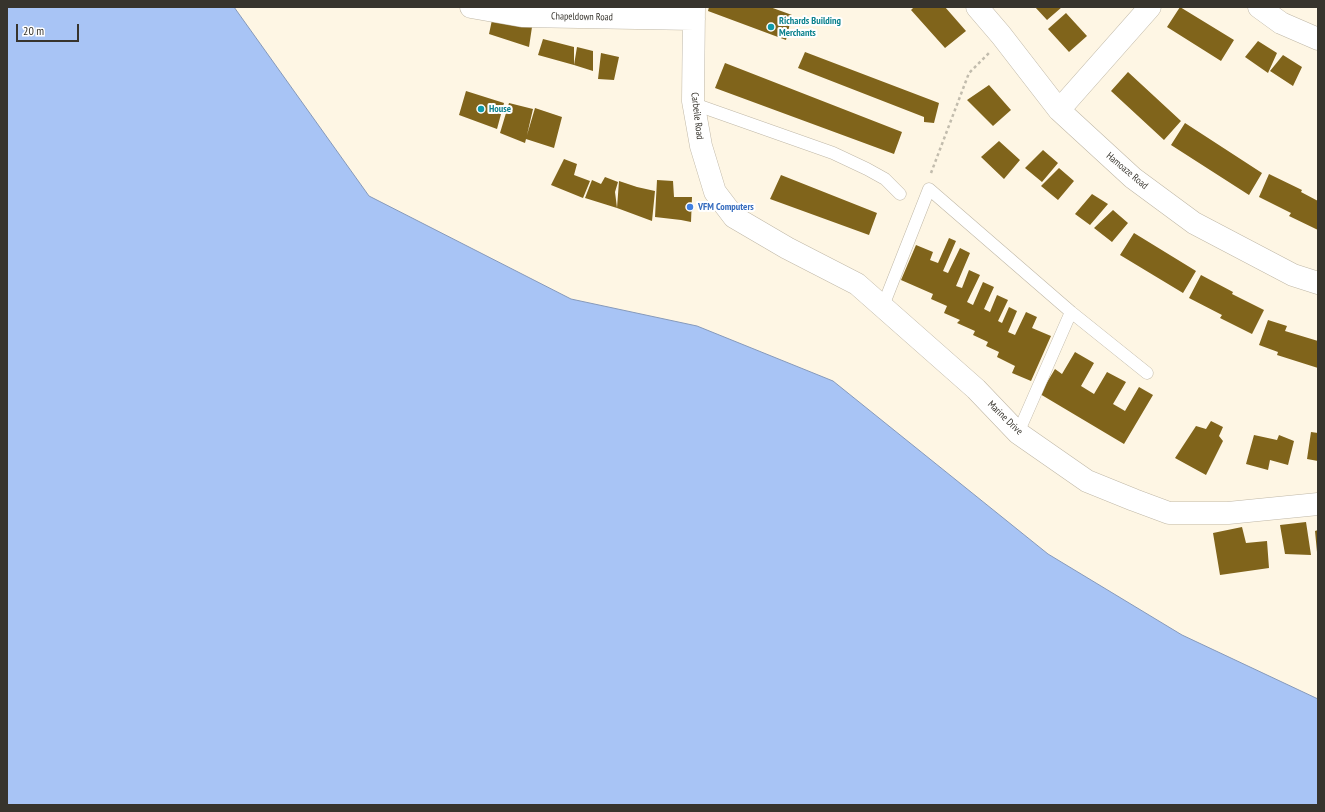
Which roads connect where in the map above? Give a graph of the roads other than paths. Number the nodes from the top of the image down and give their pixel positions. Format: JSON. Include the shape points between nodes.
{"nodes":[{"id":1,"x":471,"y":7,"type":"edge"},
{"id":2,"x":977,"y":7,"type":"edge"},
{"id":3,"x":1150,"y":7,"type":"edge"},
{"id":4,"x":1260,"y":7,"type":"edge"},
{"id":5,"x":573,"y":12,"type":"edge"},
{"id":6,"x":694,"y":13,"type":"edge"},
{"id":7,"x":1283,"y":15,"type":"edge"},
{"id":8,"x":1318,"y":39,"type":"edge"},
{"id":9,"x":694,"y":104,"type":"junction"},
{"id":10,"x":1059,"y":110,"type":"junction"},
{"id":11,"x":900,"y":194,"type":"dead end"},
{"id":12,"x":734,"y":217,"type":"joint"},
{"id":13,"x":1318,"y":283,"type":"edge"},
{"id":14,"x":883,"y":306,"type":"junction"},
{"id":15,"x":1071,"y":312,"type":"junction"},
{"id":16,"x":1147,"y":373,"type":"dead end"},
{"id":17,"x":1018,"y":433,"type":"junction"},
{"id":18,"x":1318,"y":504,"type":"edge"}],
"edges":[{"from":1,"to":5,"type":"street","name":"Chapeldown Road","via":[[522,16]]},
{"from":2,"to":10,"type":"street","name":"Hamoaze Road"},
{"from":3,"to":10,"type":"street"},
{"from":4,"to":7,"type":"street"},
{"from":5,"to":6,"type":"street","name":"Chapeldown Road"},
{"from":6,"to":9,"type":"street","name":"Carbeile Road"},
{"from":7,"to":8,"type":"street"},
{"from":9,"to":11,"type":"lane","via":[[833,153],[884,179]]},
{"from":9,"to":12,"type":"street","name":"Carbeile Road","via":[[701,146],[715,192]]},
{"from":10,"to":13,"type":"street","name":"Hamoaze Road","via":[[1133,178],[1194,222],[1293,275]]},
{"from":12,"to":14,"type":"street","name":"Marine Drive","via":[[857,284]]},
{"from":14,"to":15,"type":"lane","via":[[929,189]]},
{"from":14,"to":17,"type":"street","name":"Marine Drive","via":[[976,389]]},
{"from":15,"to":16,"type":"lane"},
{"from":15,"to":17,"type":"lane"},
{"from":17,"to":18,"type":"street","name":"Marine Drive","via":[[1087,481],[1169,513],[1228,513]]}]}
